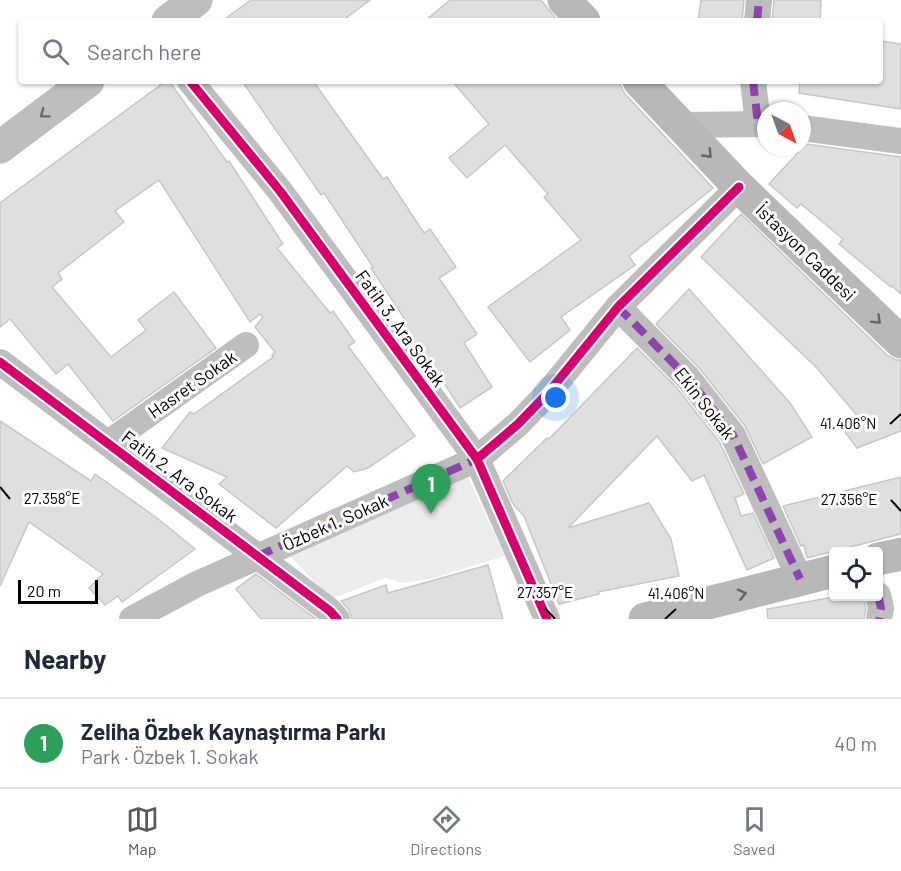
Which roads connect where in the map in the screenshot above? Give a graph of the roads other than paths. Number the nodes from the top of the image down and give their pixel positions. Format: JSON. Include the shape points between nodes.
{"nodes":[{"id":1,"x":196,"y":0,"type":"edge"},
{"id":2,"x":564,"y":0,"type":"edge"},
{"id":3,"x":759,"y":0,"type":"edge"},
{"id":4,"x":172,"y":18,"type":"edge"},
{"id":5,"x":581,"y":18,"type":"edge"},
{"id":6,"x":757,"y":18,"type":"edge"},
{"id":7,"x":84,"y":84,"type":"edge"},
{"id":8,"x":192,"y":84,"type":"edge"},
{"id":9,"x":642,"y":84,"type":"edge"},
{"id":10,"x":754,"y":84,"type":"edge"},
{"id":11,"x":758,"y":102,"type":"edge"},
{"id":12,"x":757,"y":123,"type":"edge"},
{"id":13,"x":680,"y":125,"type":"junction"},
{"id":14,"x":811,"y":129,"type":"edge"},
{"id":15,"x":901,"y":141,"type":"edge"},
{"id":16,"x":0,"y":147,"type":"edge"},
{"id":17,"x":739,"y":187,"type":"junction"},
{"id":18,"x":618,"y":307,"type":"junction"},
{"id":19,"x":901,"y":342,"type":"edge"},
{"id":20,"x":246,"y":345,"type":"dead end"},
{"id":21,"x":0,"y":362,"type":"edge"},
{"id":22,"x":108,"y":443,"type":"junction"},
{"id":23,"x":477,"y":459,"type":"junction"},
{"id":24,"x":901,"y":554,"type":"edge"},
{"id":25,"x":258,"y":556,"type":"junction"},
{"id":26,"x":883,"y":558,"type":"edge"},
{"id":27,"x":829,"y":572,"type":"edge"},
{"id":28,"x":800,"y":579,"type":"junction"},
{"id":29,"x":880,"y":601,"type":"edge"},
{"id":30,"x":132,"y":619,"type":"edge"},
{"id":31,"x":337,"y":619,"type":"edge"},
{"id":32,"x":547,"y":619,"type":"edge"},
{"id":33,"x":645,"y":619,"type":"edge"},
{"id":34,"x":879,"y":619,"type":"edge"}],
"edges":[{"from":1,"to":4,"type":"main road"},
{"from":2,"to":5,"type":"main road"},
{"from":3,"to":6,"type":"street"},
{"from":7,"to":16,"type":"main road","one_way":true},
{"from":8,"to":23,"type":"street","name":"Fatih 3. Ara Sokak","via":[[280,191]]},
{"from":9,"to":13,"type":"main road","name":"İstasyon Caddesi"},
{"from":10,"to":11,"type":"street"},
{"from":12,"to":13,"type":"street"},
{"from":13,"to":17,"type":"main road","name":"İstasyon Caddesi","one_way":true},
{"from":14,"to":15,"type":"street"},
{"from":17,"to":18,"type":"street","name":"Özbek 1. Sokak"},
{"from":17,"to":19,"type":"main road","name":"İstasyon Caddesi","one_way":true},
{"from":18,"to":23,"type":"street","name":"Özbek 1. Sokak","via":[[548,393]]},
{"from":18,"to":28,"type":"street","name":"Ekin Sokak","via":[[688,378],[733,435]]},
{"from":20,"to":22,"type":"street","name":"Hasret Sokak"},
{"from":21,"to":22,"type":"street","name":"Fatih 2. Ara Sokak"},
{"from":22,"to":25,"type":"street","name":"Fatih 2. Ara Sokak"},
{"from":23,"to":25,"type":"street","name":"Özbek 1. Sokak"},
{"from":23,"to":32,"type":"street","name":"Fatih 3. Ara Sokak"},
{"from":24,"to":26,"type":"main road"},
{"from":25,"to":30,"type":"street","name":"Özbek 1. Sokak"},
{"from":25,"to":31,"type":"street","name":"Fatih 2. Ara Sokak"},
{"from":27,"to":28,"type":"main road"},
{"from":33,"to":28,"type":"main road","one_way":true},
{"from":29,"to":34,"type":"street"}]}
